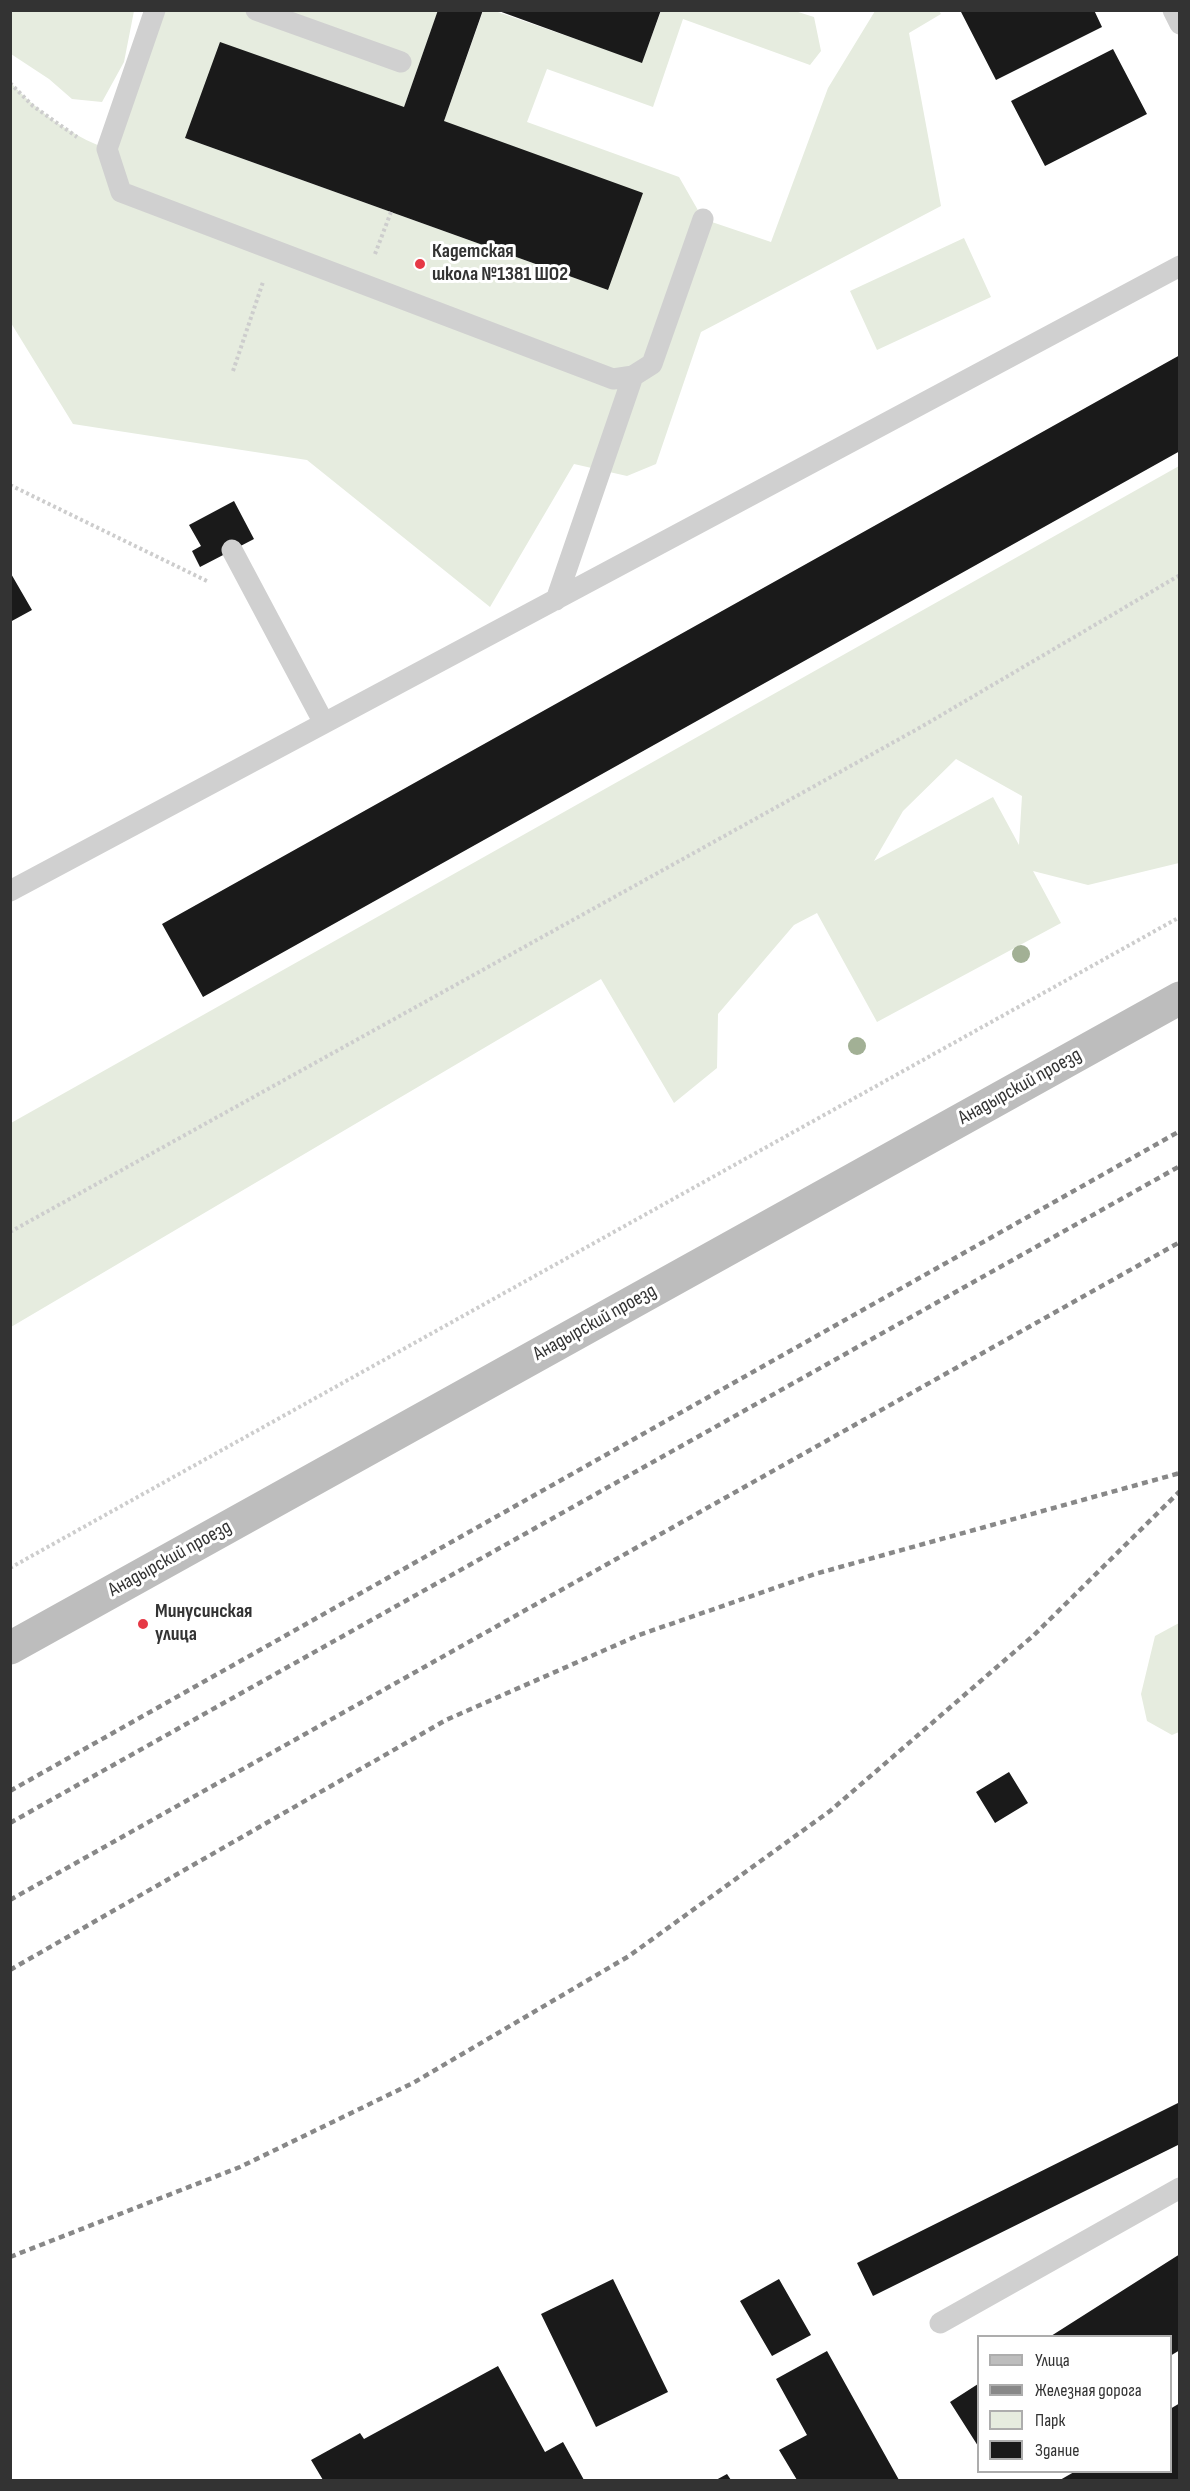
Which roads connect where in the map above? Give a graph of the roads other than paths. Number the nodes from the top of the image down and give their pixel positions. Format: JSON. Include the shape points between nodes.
{"nodes":[{"id":1,"x":155,"y":10,"type":"edge"},
{"id":2,"x":256,"y":10,"type":"edge"},
{"id":3,"x":1173,"y":10,"type":"edge"},
{"id":4,"x":1179,"y":24,"type":"edge"},
{"id":5,"x":401,"y":62,"type":"dead end"},
{"id":6,"x":703,"y":219,"type":"dead end"},
{"id":7,"x":1179,"y":266,"type":"edge"},
{"id":8,"x":633,"y":375,"type":"junction"},
{"id":9,"x":232,"y":550,"type":"dead end"},
{"id":10,"x":556,"y":600,"type":"junction"},
{"id":11,"x":324,"y":723,"type":"junction"},
{"id":12,"x":10,"y":891,"type":"edge"},
{"id":13,"x":1179,"y":998,"type":"edge"},
{"id":14,"x":10,"y":1648,"type":"edge"},
{"id":15,"x":1179,"y":2188,"type":"edge"},
{"id":16,"x":940,"y":2323,"type":"dead end"}],
"edges":[{"from":1,"to":8,"type":"lane","via":[[107,149],[121,192],[613,379]]},
{"from":2,"to":5,"type":"lane"},
{"from":3,"to":4,"type":"lane"},
{"from":6,"to":8,"type":"lane","via":[[652,364]]},
{"from":7,"to":10,"type":"lane"},
{"from":8,"to":10,"type":"lane"},
{"from":9,"to":11,"type":"lane"},
{"from":10,"to":11,"type":"lane"},
{"from":11,"to":12,"type":"lane"},
{"from":13,"to":14,"type":"street","name":"Анадырский проезд"},
{"from":15,"to":16,"type":"lane"}]}
